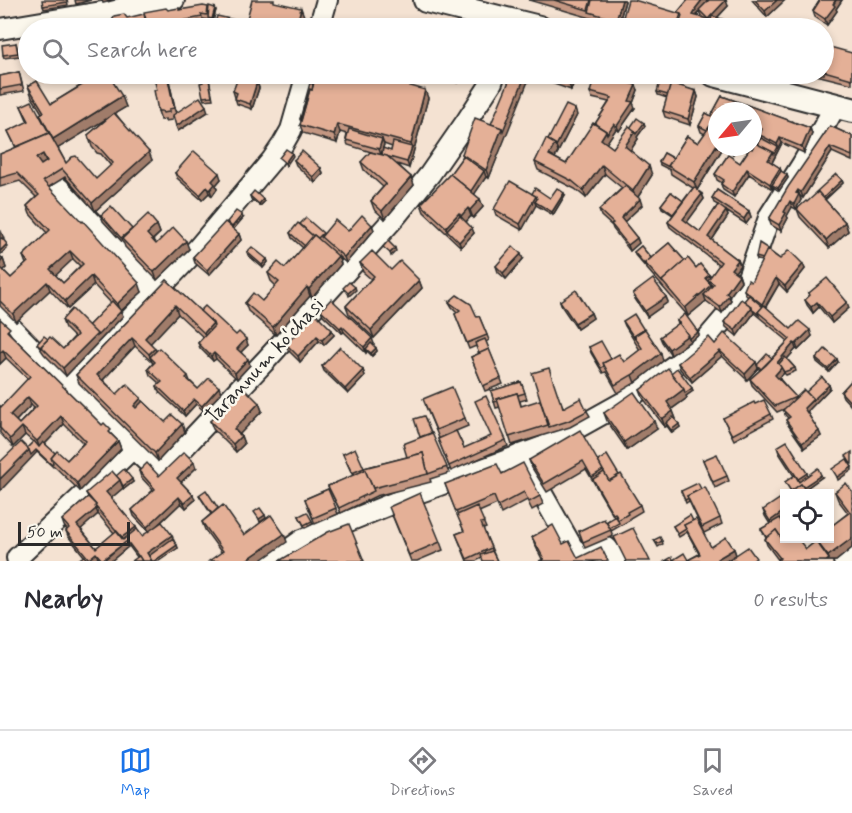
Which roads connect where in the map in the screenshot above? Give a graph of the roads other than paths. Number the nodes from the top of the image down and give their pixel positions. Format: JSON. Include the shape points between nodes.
{"nodes":[{"id":1,"x":174,"y":0,"type":"edge"},
{"id":2,"x":327,"y":0,"type":"edge"},
{"id":3,"x":429,"y":0,"type":"edge"},
{"id":4,"x":66,"y":18,"type":"edge"},
{"id":5,"x":322,"y":18,"type":"edge"},
{"id":6,"x":492,"y":18,"type":"edge"},
{"id":7,"x":18,"y":26,"type":"edge"},
{"id":8,"x":0,"y":29,"type":"edge"},
{"id":9,"x":304,"y":84,"type":"edge"},
{"id":10,"x":491,"y":84,"type":"edge"},
{"id":11,"x":753,"y":84,"type":"edge"},
{"id":12,"x":844,"y":107,"type":"edge"},
{"id":13,"x":59,"y":188,"type":"dead end"},
{"id":14,"x":156,"y":291,"type":"junction"},
{"id":15,"x":0,"y":316,"type":"edge"},
{"id":16,"x":67,"y":385,"type":"junction"},
{"id":17,"x":133,"y":448,"type":"junction"},
{"id":18,"x":520,"y":455,"type":"junction"},
{"id":19,"x":852,"y":554,"type":"edge"},
{"id":20,"x":17,"y":558,"type":"dead end"},
{"id":21,"x":273,"y":561,"type":"edge"},
{"id":22,"x":615,"y":561,"type":"edge"},
{"id":23,"x":844,"y":561,"type":"edge"}],
"edges":[{"from":1,"to":4,"type":"street"},
{"from":2,"to":5,"type":"street"},
{"from":3,"to":6,"type":"main road"},
{"from":7,"to":8,"type":"street"},
{"from":9,"to":14,"type":"street","via":[[283,144],[198,248]]},
{"from":10,"to":17,"type":"street","name":"Tarannum koʻchasi","via":[[430,174],[396,216],[173,459],[150,464]]},
{"from":11,"to":12,"type":"main road"},
{"from":12,"to":18,"type":"street","via":[[770,214],[740,300],[700,347],[622,403],[543,447]]},
{"from":13,"to":14,"type":"street"},
{"from":14,"to":16,"type":"street"},
{"from":15,"to":16,"type":"street","name":"Tarannum koʻchasi"},
{"from":16,"to":17,"type":"street","name":"Tarannum koʻchasi"},
{"from":17,"to":20,"type":"street"},
{"from":18,"to":21,"type":"street","via":[[302,540]]},
{"from":18,"to":22,"type":"street","via":[[577,553],[607,548]]},
{"from":19,"to":23,"type":"street"}]}
